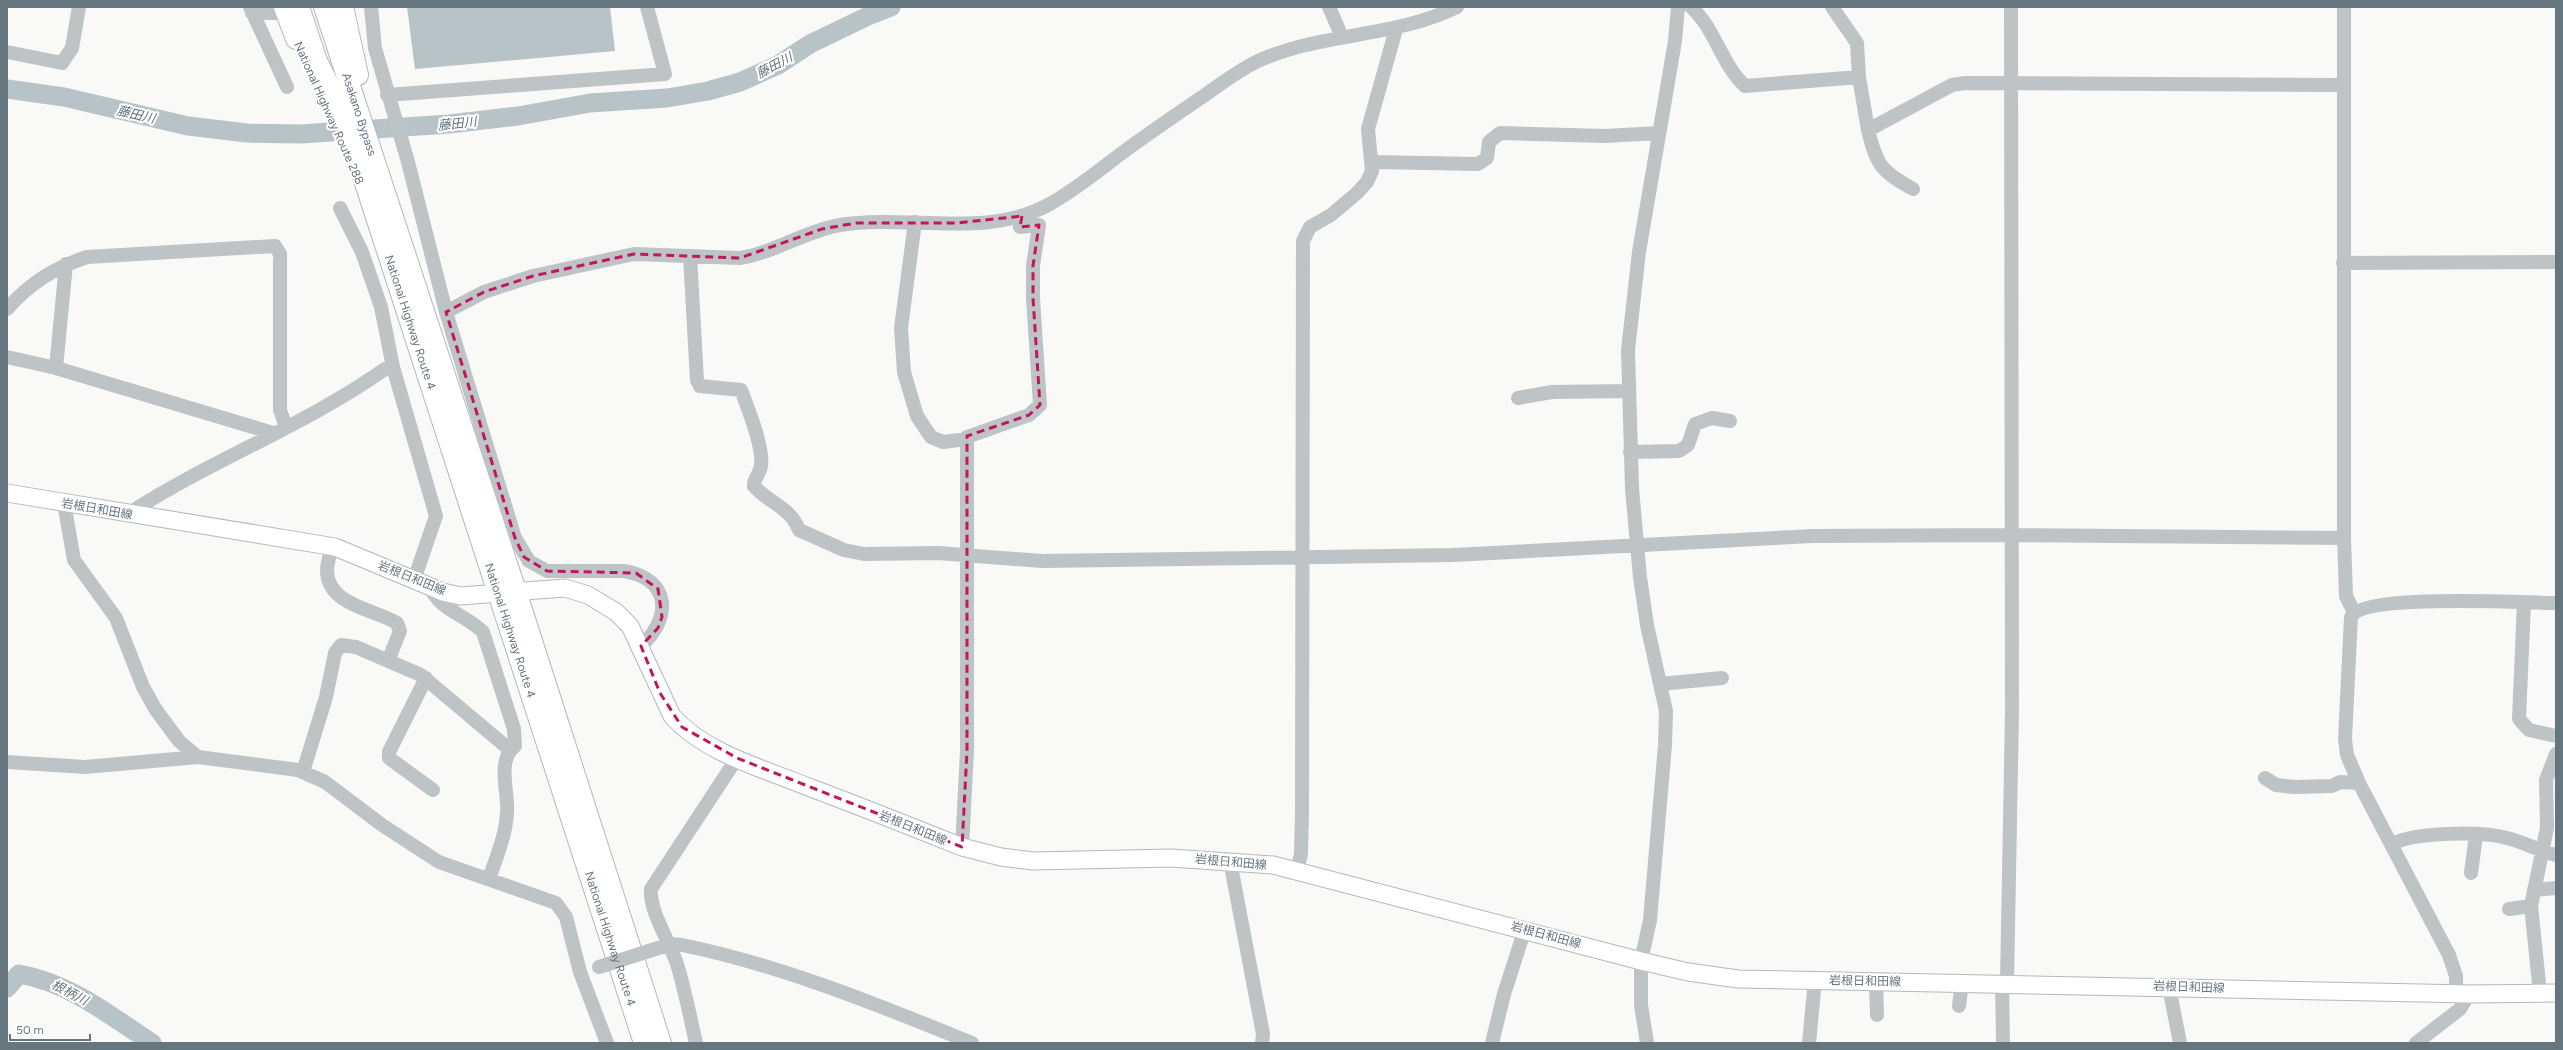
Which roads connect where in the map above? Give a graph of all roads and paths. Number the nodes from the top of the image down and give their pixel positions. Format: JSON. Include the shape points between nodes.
{"nodes":[{"id":1,"x":79,"y":7,"type":"edge"},
{"id":2,"x":299,"y":7,"type":"edge"},
{"id":3,"x":324,"y":7,"type":"edge"},
{"id":4,"x":343,"y":7,"type":"edge"},
{"id":5,"x":371,"y":7,"type":"edge"},
{"id":6,"x":647,"y":7,"type":"edge"},
{"id":7,"x":1329,"y":7,"type":"edge"},
{"id":8,"x":1457,"y":7,"type":"edge"},
{"id":9,"x":1678,"y":7,"type":"edge"},
{"id":10,"x":1692,"y":7,"type":"edge"},
{"id":11,"x":1832,"y":7,"type":"edge"},
{"id":12,"x":2011,"y":7,"type":"edge"},
{"id":13,"x":2344,"y":7,"type":"edge"},
{"id":14,"x":251,"y":10,"type":"edge"},
{"id":15,"x":280,"y":10,"type":"edge"},
{"id":16,"x":1396,"y":29,"type":"junction"},
{"id":17,"x":1342,"y":37,"type":"junction"},
{"id":18,"x":7,"y":52,"type":"edge"},
{"id":19,"x":1859,"y":77,"type":"junction"},
{"id":20,"x":2010,"y":82,"type":"junction"},
{"id":21,"x":2343,"y":85,"type":"junction"},
{"id":22,"x":287,"y":87,"type":"dead end"},
{"id":23,"x":389,"y":100,"type":"junction"},
{"id":24,"x":349,"y":108,"type":"junction"},
{"id":25,"x":1868,"y":130,"type":"junction"},
{"id":26,"x":1659,"y":133,"type":"junction"},
{"id":27,"x":1372,"y":162,"type":"junction"},
{"id":28,"x":367,"y":164,"type":"junction"},
{"id":29,"x":1913,"y":189,"type":"dead end"},
{"id":30,"x":340,"y":208,"type":"dead end"},
{"id":31,"x":1022,"y":216,"type":"junction"},
{"id":32,"x":386,"y":220,"type":"junction"},
{"id":33,"x":915,"y":222,"type":"junction"},
{"id":34,"x":690,"y":256,"type":"junction"},
{"id":35,"x":2556,"y":262,"type":"edge"},
{"id":36,"x":2343,"y":263,"type":"junction"},
{"id":37,"x":66,"y":264,"type":"junction"},
{"id":38,"x":7,"y":309,"type":"edge"},
{"id":39,"x":446,"y":312,"type":"junction"},
{"id":40,"x":7,"y":357,"type":"edge"},
{"id":41,"x":393,"y":367,"type":"junction"},
{"id":42,"x":56,"y":368,"type":"junction"},
{"id":43,"x":1629,"y":391,"type":"junction"},
{"id":44,"x":1518,"y":398,"type":"dead end"},
{"id":45,"x":1730,"y":421,"type":"dead end"},
{"id":46,"x":286,"y":428,"type":"junction"},
{"id":47,"x":273,"y":433,"type":"junction"},
{"id":48,"x":967,"y":439,"type":"junction"},
{"id":49,"x":1630,"y":452,"type":"junction"},
{"id":50,"x":7,"y":493,"type":"edge"},
{"id":51,"x":64,"y":503,"type":"junction"},
{"id":52,"x":128,"y":514,"type":"junction"},
{"id":53,"x":2011,"y":535,"type":"junction"},
{"id":54,"x":2344,"y":538,"type":"junction"},
{"id":55,"x":1637,"y":545,"type":"junction"},
{"id":56,"x":332,"y":546,"type":"junction"},
{"id":57,"x":967,"y":557,"type":"junction"},
{"id":58,"x":1302,"y":559,"type":"junction"},
{"id":59,"x":414,"y":580,"type":"junction"},
{"id":60,"x":430,"y":586,"type":"junction"},
{"id":61,"x":516,"y":591,"type":"junction"},
{"id":62,"x":497,"y":593,"type":"junction"},
{"id":63,"x":2524,"y":603,"type":"junction"},
{"id":64,"x":2556,"y":603,"type":"edge"},
{"id":65,"x":2354,"y":612,"type":"junction"},
{"id":66,"x":641,"y":646,"type":"junction"},
{"id":67,"x":388,"y":661,"type":"junction"},
{"id":68,"x":426,"y":678,"type":"junction"},
{"id":69,"x":1722,"y":678,"type":"dead end"},
{"id":70,"x":1660,"y":684,"type":"junction"},
{"id":71,"x":2556,"y":736,"type":"edge"},
{"id":72,"x":510,"y":750,"type":"junction"},
{"id":73,"x":2556,"y":754,"type":"edge"},
{"id":74,"x":198,"y":757,"type":"junction"},
{"id":75,"x":737,"y":758,"type":"junction"},
{"id":76,"x":7,"y":762,"type":"edge"},
{"id":77,"x":303,"y":772,"type":"junction"},
{"id":78,"x":2265,"y":778,"type":"dead end"},
{"id":79,"x":2359,"y":783,"type":"junction"},
{"id":80,"x":433,"y":790,"type":"dead end"},
{"id":81,"x":2476,"y":835,"type":"junction"},
{"id":82,"x":2392,"y":844,"type":"junction"},
{"id":83,"x":962,"y":847,"type":"junction"},
{"id":84,"x":2542,"y":851,"type":"junction"},
{"id":85,"x":2556,"y":855,"type":"edge"},
{"id":86,"x":1230,"y":861,"type":"junction"},
{"id":87,"x":1297,"y":871,"type":"junction"},
{"id":88,"x":2471,"y":873,"type":"dead end"},
{"id":89,"x":489,"y":879,"type":"junction"},
{"id":90,"x":2556,"y":888,"type":"edge"},
{"id":91,"x":2534,"y":890,"type":"junction"},
{"id":92,"x":2531,"y":906,"type":"junction"},
{"id":93,"x":2509,"y":909,"type":"dead end"},
{"id":94,"x":1525,"y":929,"type":"junction"},
{"id":95,"x":671,"y":944,"type":"junction"},
{"id":96,"x":1641,"y":961,"type":"junction"},
{"id":97,"x":580,"y":972,"type":"junction"},
{"id":98,"x":1816,"y":980,"type":"junction"},
{"id":99,"x":1876,"y":981,"type":"junction"},
{"id":100,"x":1962,"y":982,"type":"junction"},
{"id":101,"x":2005,"y":983,"type":"junction"},
{"id":102,"x":2169,"y":987,"type":"junction"},
{"id":103,"x":2548,"y":993,"type":"edge"},
{"id":104,"x":2463,"y":994,"type":"junction"},
{"id":105,"x":1959,"y":1006,"type":"dead end"},
{"id":106,"x":1877,"y":1016,"type":"dead end"},
{"id":107,"x":607,"y":1043,"type":"edge"},
{"id":108,"x":644,"y":1043,"type":"edge"},
{"id":109,"x":661,"y":1043,"type":"edge"},
{"id":110,"x":696,"y":1043,"type":"edge"},
{"id":111,"x":972,"y":1043,"type":"edge"},
{"id":112,"x":1262,"y":1043,"type":"edge"},
{"id":113,"x":1492,"y":1043,"type":"edge"},
{"id":114,"x":1646,"y":1043,"type":"edge"},
{"id":115,"x":1809,"y":1043,"type":"edge"},
{"id":116,"x":2003,"y":1043,"type":"edge"},
{"id":117,"x":2180,"y":1043,"type":"edge"},
{"id":118,"x":2416,"y":1043,"type":"edge"}],
"edges":[{"from":1,"to":18,"type":"street","via":[[72,48],[62,63]]},
{"from":2,"to":24,"type":"highway","name":"Asakano Bypass","via":[[317,61]]},
{"from":3,"to":24,"type":"highway","name":"Asakano Bypass"},
{"from":4,"to":24,"type":"highway","name":"National Highway Route 288","via":[[357,74]]},
{"from":5,"to":23,"type":"street","via":[[375,48]]},
{"from":6,"to":23,"type":"street","via":[[665,74]]},
{"from":7,"to":17,"type":"street"},
{"from":8,"to":16,"type":"street","via":[[1428,20]]},
{"from":9,"to":26,"type":"street","via":[[1675,41]]},
{"from":10,"to":19,"type":"street","via":[[1703,20],[1731,71],[1745,86]]},
{"from":11,"to":19,"type":"street","via":[[1857,43]]},
{"from":12,"to":20,"type":"street"},
{"from":13,"to":21,"type":"street"},
{"from":14,"to":15,"type":"street"},
{"from":14,"to":22,"type":"street"},
{"from":15,"to":24,"type":"highway","name":"National Highway Route 288","via":[[311,79]]},
{"from":16,"to":17,"type":"street"},
{"from":16,"to":27,"type":"street","via":[[1368,129]]},
{"from":17,"to":31,"type":"street","via":[[1283,52],[1243,69],[1050,204]]},
{"from":19,"to":25,"type":"street"},
{"from":20,"to":21,"type":"street"},
{"from":20,"to":25,"type":"street","via":[[1952,85]]},
{"from":20,"to":53,"type":"street","via":[[2013,285]]},
{"from":21,"to":36,"type":"street"},
{"from":23,"to":39,"type":"street","via":[[408,162]]},
{"from":24,"to":28,"type":"highway","name":"National Highway Route 288"},
{"from":24,"to":28,"type":"highway","name":"National Highway Route 288"},
{"from":25,"to":29,"type":"street","via":[[1878,162],[1888,175]]},
{"from":26,"to":27,"type":"street","via":[[1604,136],[1500,133],[1489,142],[1487,158],[1478,164]]},
{"from":26,"to":43,"type":"street","via":[[1638,252],[1628,350]]},
{"from":27,"to":58,"type":"street","via":[[1372,171],[1367,182],[1331,215],[1310,227],[1303,241]]},
{"from":28,"to":32,"type":"highway","name":"National Highway Route 288"},
{"from":28,"to":32,"type":"highway","name":"National Highway Route 288"},
{"from":30,"to":41,"type":"street","via":[[362,252],[381,307]]},
{"from":31,"to":33,"type":"street","via":[[957,223]]},
{"from":31,"to":48,"type":"street","via":[[1020,227],[1039,226],[1033,266],[1033,305],[1040,405],[1029,415],[984,429]]},
{"from":32,"to":61,"type":"highway","name":"National Highway Route 4"},
{"from":32,"to":62,"type":"highway","name":"National Highway Route 4"},
{"from":33,"to":34,"type":"street","via":[[856,223],[837,226],[753,256],[740,258]]},
{"from":33,"to":48,"type":"street","via":[[901,328],[904,372],[917,416],[931,437],[943,442]]},
{"from":34,"to":39,"type":"street","via":[[634,254],[532,276],[484,292]]},
{"from":34,"to":57,"type":"street","via":[[697,380],[700,386],[742,390],[756,432],[762,466],[754,486],[761,495],[794,517],[799,530],[844,550],[864,554],[938,553]]},
{"from":35,"to":36,"type":"street"},
{"from":36,"to":54,"type":"street"},
{"from":37,"to":38,"type":"street","via":[[41,277]]},
{"from":37,"to":42,"type":"street"},
{"from":37,"to":46,"type":"street","via":[[87,256],[113,253],[276,246],[280,254],[280,410]]},
{"from":39,"to":66,"type":"street","via":[[514,538],[524,557],[547,571],[624,571],[636,573],[649,580],[658,589],[663,609],[658,628]]},
{"from":40,"to":42,"type":"street"},
{"from":41,"to":46,"type":"street","via":[[385,369],[329,405]]},
{"from":41,"to":59,"type":"street","via":[[436,516]]},
{"from":42,"to":47,"type":"street"},
{"from":43,"to":44,"type":"street","via":[[1552,392]]},
{"from":43,"to":49,"type":"street"},
{"from":45,"to":49,"type":"street","via":[[1712,418],[1695,424],[1688,445],[1678,451]]},
{"from":46,"to":47,"type":"street"},
{"from":47,"to":52,"type":"street","via":[[164,491]]},
{"from":48,"to":57,"type":"street"},
{"from":49,"to":55,"type":"street"},
{"from":50,"to":51,"type":"main road","name":"岩根日和田線"},
{"from":51,"to":52,"type":"main road","name":"岩根日和田線"},
{"from":51,"to":74,"type":"street","via":[[74,560],[116,618],[143,687],[156,710],[179,741]]},
{"from":52,"to":56,"type":"main road","name":"岩根日和田線","via":[[194,522]]},
{"from":53,"to":54,"type":"street"},
{"from":53,"to":55,"type":"street","via":[[1813,536]]},
{"from":53,"to":101,"type":"street","via":[[2012,712]]},
{"from":54,"to":65,"type":"street","via":[[2346,596]]},
{"from":55,"to":58,"type":"street","via":[[1453,555]]},
{"from":55,"to":70,"type":"street","via":[[1647,625]]},
{"from":56,"to":59,"type":"main road","name":"岩根日和田線"},
{"from":56,"to":67,"type":"street","via":[[327,571],[330,586],[337,596],[397,624],[400,631]]},
{"from":57,"to":58,"type":"street","via":[[1042,561]]},
{"from":57,"to":83,"type":"street","via":[[967,751]]},
{"from":58,"to":87,"type":"street","via":[[1302,813]]},
{"from":59,"to":60,"type":"main road","name":"岩根日和田線"},
{"from":60,"to":62,"type":"main road","name":"岩根日和田線","via":[[460,596]]},
{"from":60,"to":72,"type":"street","via":[[433,596],[440,603],[474,622],[483,632],[514,729],[515,746]]},
{"from":61,"to":62,"type":"main road","name":"岩根日和田線"},
{"from":61,"to":66,"type":"main road","name":"岩根日和田線","via":[[565,588],[588,595],[616,612],[630,626]]},
{"from":61,"to":109,"type":"highway","name":"National Highway Route 4"},
{"from":62,"to":108,"type":"highway","name":"National Highway Route 4"},
{"from":63,"to":64,"type":"street"},
{"from":63,"to":65,"type":"street","via":[[2433,601],[2375,605]]},
{"from":63,"to":71,"type":"street","via":[[2519,719],[2529,730]]},
{"from":65,"to":79,"type":"street","via":[[2348,653],[2345,739],[2347,755]]},
{"from":66,"to":75,"type":"main road","name":"岩根日和田線","via":[[660,693],[677,721],[700,739]]},
{"from":67,"to":68,"type":"street"},
{"from":67,"to":77,"type":"street","via":[[356,647],[341,645],[337,649]]},
{"from":68,"to":72,"type":"street"},
{"from":68,"to":80,"type":"street","via":[[389,758]]},
{"from":69,"to":70,"type":"street"},
{"from":70,"to":96,"type":"street","via":[[1666,711],[1665,746],[1650,920]]},
{"from":72,"to":89,"type":"street","via":[[505,758],[508,813]]},
{"from":73,"to":84,"type":"street","via":[[2546,780],[2547,828]]},
{"from":74,"to":76,"type":"street","via":[[85,768]]},
{"from":74,"to":77,"type":"street"},
{"from":75,"to":83,"type":"main road","name":"岩根日和田線"},
{"from":75,"to":95,"type":"street","via":[[651,889],[653,907]]},
{"from":77,"to":89,"type":"street","via":[[325,782],[433,859]]},
{"from":78,"to":79,"type":"street","via":[[2276,785],[2294,787],[2332,786],[2340,782]]},
{"from":79,"to":82,"type":"street"},
{"from":81,"to":82,"type":"street","via":[[2416,836]]},
{"from":81,"to":84,"type":"street","via":[[2505,837]]},
{"from":81,"to":88,"type":"street"},
{"from":82,"to":104,"type":"street","via":[[2450,955]]},
{"from":83,"to":86,"type":"main road","name":"岩根日和田線","via":[[1001,857],[1033,860],[1171,858]]},
{"from":84,"to":85,"type":"street"},
{"from":84,"to":91,"type":"street"},
{"from":86,"to":87,"type":"main road","name":"岩根日和田線","via":[[1273,865]]},
{"from":86,"to":112,"type":"street","via":[[1263,1034]]},
{"from":87,"to":94,"type":"main road","name":"岩根日和田線"},
{"from":89,"to":97,"type":"street","via":[[542,897],[563,909]]},
{"from":90,"to":91,"type":"street"},
{"from":91,"to":92,"type":"street"},
{"from":92,"to":93,"type":"street"},
{"from":92,"to":103,"type":"street"},
{"from":94,"to":96,"type":"main road","name":"岩根日和田線"},
{"from":94,"to":113,"type":"street","via":[[1504,994]]},
{"from":95,"to":97,"type":"street","bridge":true},
{"from":95,"to":110,"type":"street"},
{"from":95,"to":111,"type":"street","via":[[748,960],[840,989]]},
{"from":96,"to":98,"type":"main road","name":"岩根日和田線","via":[[1708,975]]},
{"from":96,"to":114,"type":"street","via":[[1641,1005]]},
{"from":97,"to":107,"type":"street"},
{"from":98,"to":99,"type":"main road","name":"岩根日和田線"},
{"from":98,"to":115,"type":"street"},
{"from":99,"to":100,"type":"main road","name":"岩根日和田線"},
{"from":99,"to":106,"type":"street"},
{"from":100,"to":101,"type":"main road","name":"岩根日和田線"},
{"from":100,"to":105,"type":"street"},
{"from":101,"to":102,"type":"main road","name":"岩根日和田線"},
{"from":101,"to":116,"type":"street"},
{"from":102,"to":104,"type":"main road","name":"岩根日和田線"},
{"from":102,"to":117,"type":"street"},
{"from":103,"to":104,"type":"main road","name":"岩根日和田線"},
{"from":104,"to":118,"type":"street","via":[[2460,1009]]}]}
